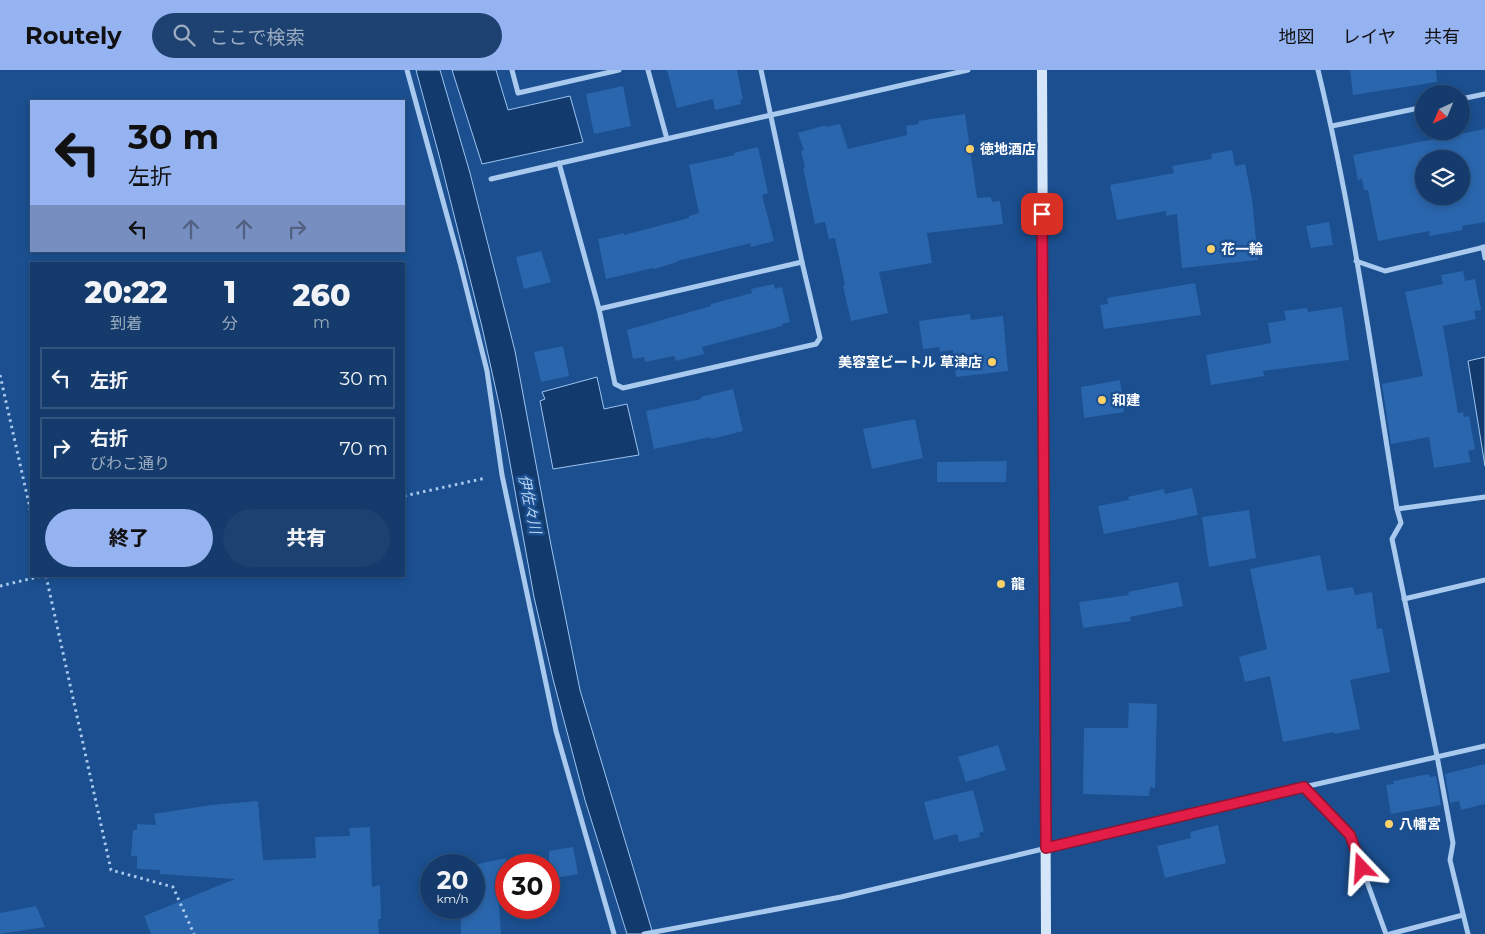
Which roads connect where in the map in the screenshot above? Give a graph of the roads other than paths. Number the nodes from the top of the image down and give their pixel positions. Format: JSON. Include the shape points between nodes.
{"nodes":[{"id":1,"x":407,"y":70,"type":"edge"},
{"id":2,"x":512,"y":70,"type":"edge"},
{"id":3,"x":619,"y":70,"type":"edge"},
{"id":4,"x":648,"y":70,"type":"edge"},
{"id":5,"x":761,"y":70,"type":"edge"},
{"id":6,"x":968,"y":70,"type":"edge"},
{"id":7,"x":1042,"y":70,"type":"edge"},
{"id":8,"x":1318,"y":70,"type":"edge"},
{"id":9,"x":1485,"y":94,"type":"edge"},
{"id":10,"x":1470,"y":97,"type":"edge"},
{"id":11,"x":1415,"y":109,"type":"edge"},
{"id":12,"x":770,"y":115,"type":"junction"},
{"id":13,"x":1332,"y":126,"type":"junction"},
{"id":14,"x":666,"y":139,"type":"junction"},
{"id":15,"x":559,"y":163,"type":"junction"},
{"id":16,"x":491,"y":179,"type":"dead end"},
{"id":17,"x":1484,"y":247,"type":"edge"},
{"id":18,"x":1485,"y":258,"type":"edge"},
{"id":19,"x":1356,"y":261,"type":"junction"},
{"id":20,"x":802,"y":262,"type":"junction"},
{"id":21,"x":599,"y":309,"type":"junction"},
{"id":22,"x":1485,"y":497,"type":"edge"},
{"id":23,"x":1397,"y":509,"type":"junction"},
{"id":24,"x":1485,"y":580,"type":"edge"},
{"id":25,"x":1404,"y":599,"type":"junction"},
{"id":26,"x":1485,"y":746,"type":"edge"},
{"id":27,"x":1437,"y":756,"type":"junction"},
{"id":28,"x":1304,"y":787,"type":"junction"},
{"id":29,"x":1046,"y":848,"type":"junction"},
{"id":30,"x":1463,"y":915,"type":"junction"},
{"id":31,"x":614,"y":934,"type":"edge"},
{"id":32,"x":644,"y":934,"type":"edge"},
{"id":33,"x":1046,"y":934,"type":"edge"},
{"id":34,"x":1386,"y":934,"type":"edge"},
{"id":35,"x":1390,"y":934,"type":"edge"},
{"id":36,"x":1468,"y":934,"type":"edge"}],
"edges":[{"from":1,"to":31,"type":"street","via":[[487,371],[502,475],[556,731]]},
{"from":2,"to":3,"type":"street","via":[[518,92]]},
{"from":4,"to":14,"type":"street"},
{"from":5,"to":12,"type":"street"},
{"from":6,"to":12,"type":"street"},
{"from":7,"to":29,"type":"street"},
{"from":8,"to":13,"type":"street"},
{"from":9,"to":10,"type":"street"},
{"from":11,"to":13,"type":"street"},
{"from":12,"to":14,"type":"street"},
{"from":12,"to":20,"type":"street"},
{"from":13,"to":19,"type":"street"},
{"from":14,"to":15,"type":"street"},
{"from":15,"to":16,"type":"street"},
{"from":15,"to":21,"type":"street"},
{"from":17,"to":18,"type":"street"},
{"from":17,"to":19,"type":"street","via":[[1385,272]]},
{"from":19,"to":23,"type":"street"},
{"from":20,"to":21,"type":"street"},
{"from":20,"to":21,"type":"street","via":[[820,338],[816,344],[623,388],[615,384]]},
{"from":22,"to":23,"type":"street"},
{"from":23,"to":25,"type":"street","via":[[1401,523],[1392,539]]},
{"from":24,"to":25,"type":"street"},
{"from":25,"to":27,"type":"street"},
{"from":26,"to":27,"type":"street"},
{"from":27,"to":28,"type":"street"},
{"from":27,"to":30,"type":"street","via":[[1453,843],[1450,860]]},
{"from":28,"to":29,"type":"street"},
{"from":28,"to":34,"type":"street","via":[[1350,835]]},
{"from":29,"to":32,"type":"street","via":[[841,897]]},
{"from":29,"to":33,"type":"street"},
{"from":30,"to":35,"type":"street"},
{"from":30,"to":36,"type":"street"}]}
